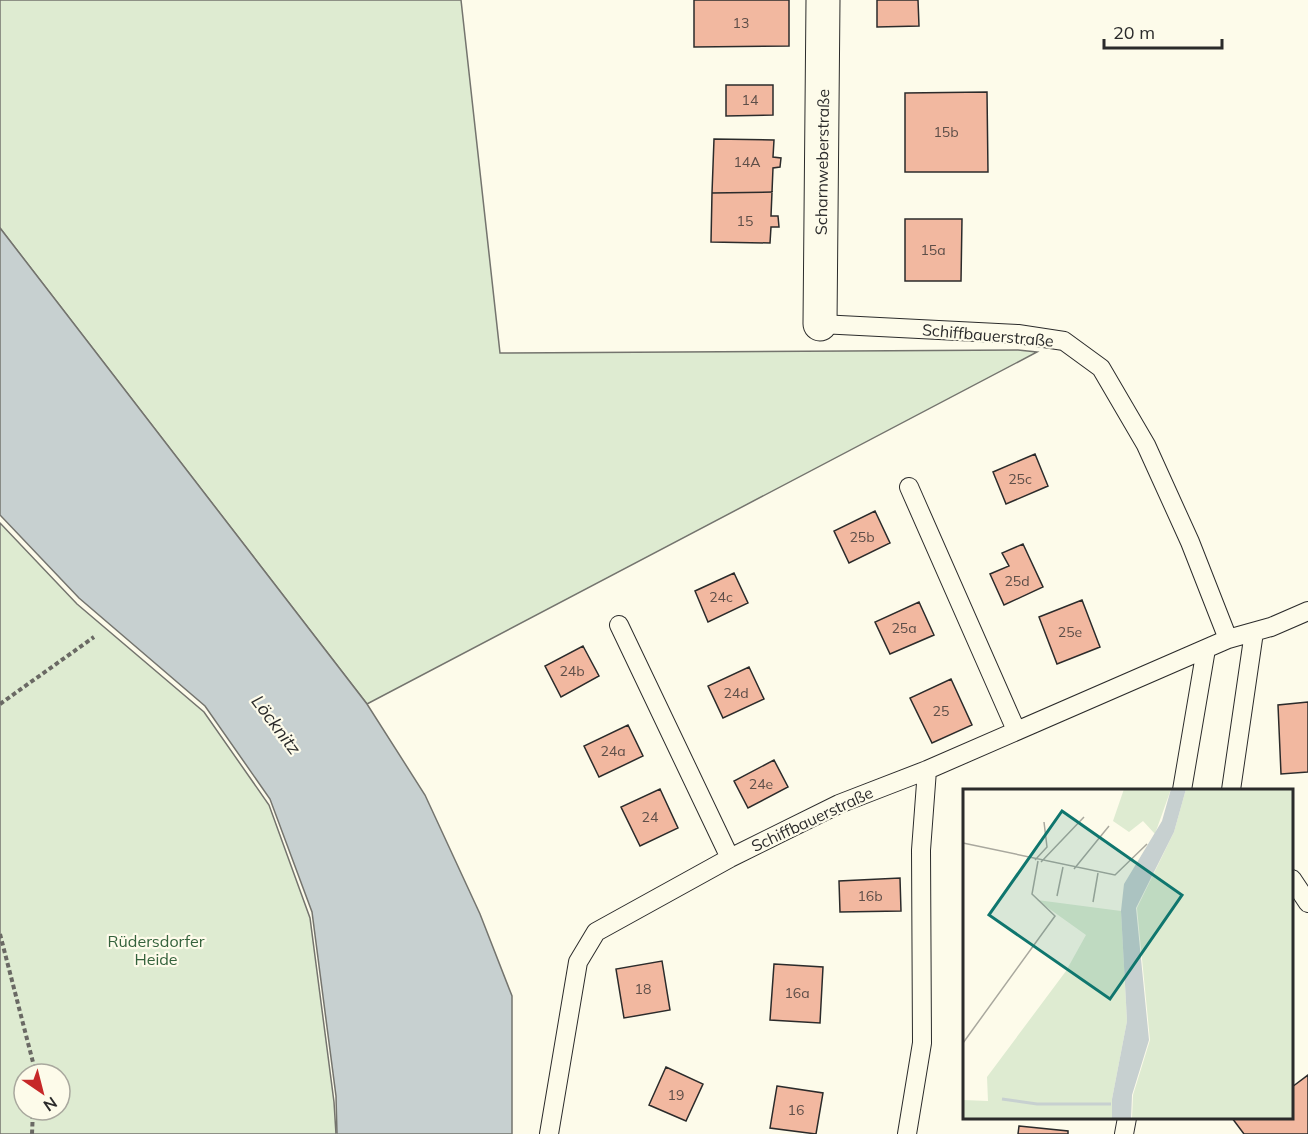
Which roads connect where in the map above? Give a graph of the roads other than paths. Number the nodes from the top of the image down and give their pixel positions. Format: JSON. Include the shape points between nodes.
{"nodes":[{"id":1,"x":823,"y":0,"type":"edge"},
{"id":2,"x":820,"y":324,"type":"joint"},
{"id":3,"x":909,"y":487,"type":"dead end"},
{"id":4,"x":1308,"y":611,"type":"edge"},
{"id":5,"x":619,"y":625,"type":"dead end"},
{"id":6,"x":1254,"y":632,"type":"junction"},
{"id":7,"x":1228,"y":639,"type":"junction"},
{"id":8,"x":1206,"y":649,"type":"junction"},
{"id":9,"x":1016,"y":730,"type":"junction"},
{"id":10,"x":927,"y":770,"type":"junction"},
{"id":11,"x":1182,"y":789,"type":"edge"},
{"id":12,"x":1231,"y":789,"type":"edge"},
{"id":13,"x":730,"y":858,"type":"junction"},
{"id":14,"x":1293,"y":880,"type":"edge"},
{"id":15,"x":1308,"y":903,"type":"edge"},
{"id":16,"x":1127,"y":1119,"type":"edge"},
{"id":17,"x":549,"y":1134,"type":"edge"},
{"id":18,"x":907,"y":1134,"type":"edge"},
{"id":19,"x":1124,"y":1134,"type":"edge"}],
"edges":[{"from":1,"to":2,"type":"street","name":"Scharnweberstraße"},
{"from":2,"to":7,"type":"lane","name":"Schiffbauerstraße","via":[[1053,339],[1064,341],[1101,368],[1146,445]]},
{"from":3,"to":9,"type":"lane"},
{"from":4,"to":6,"type":"lane","name":"Schiffbauerstraße"},
{"from":5,"to":13,"type":"lane"},
{"from":6,"to":7,"type":"lane","name":"Schiffbauerstraße"},
{"from":6,"to":12,"type":"lane"},
{"from":7,"to":8,"type":"lane","name":"Schiffbauerstraße"},
{"from":8,"to":9,"type":"lane","name":"Schiffbauerstraße"},
{"from":8,"to":11,"type":"lane"},
{"from":9,"to":10,"type":"lane","name":"Schiffbauerstraße"},
{"from":10,"to":13,"type":"lane","name":"Schiffbauerstraße","via":[[839,804]]},
{"from":10,"to":18,"type":"lane","via":[[921,849],[922,1043]]},
{"from":13,"to":17,"type":"lane","name":"Schiffbauerstraße","via":[[596,932],[578,962]]},
{"from":14,"to":15,"type":"lane"},
{"from":16,"to":19,"type":"lane"}]}
